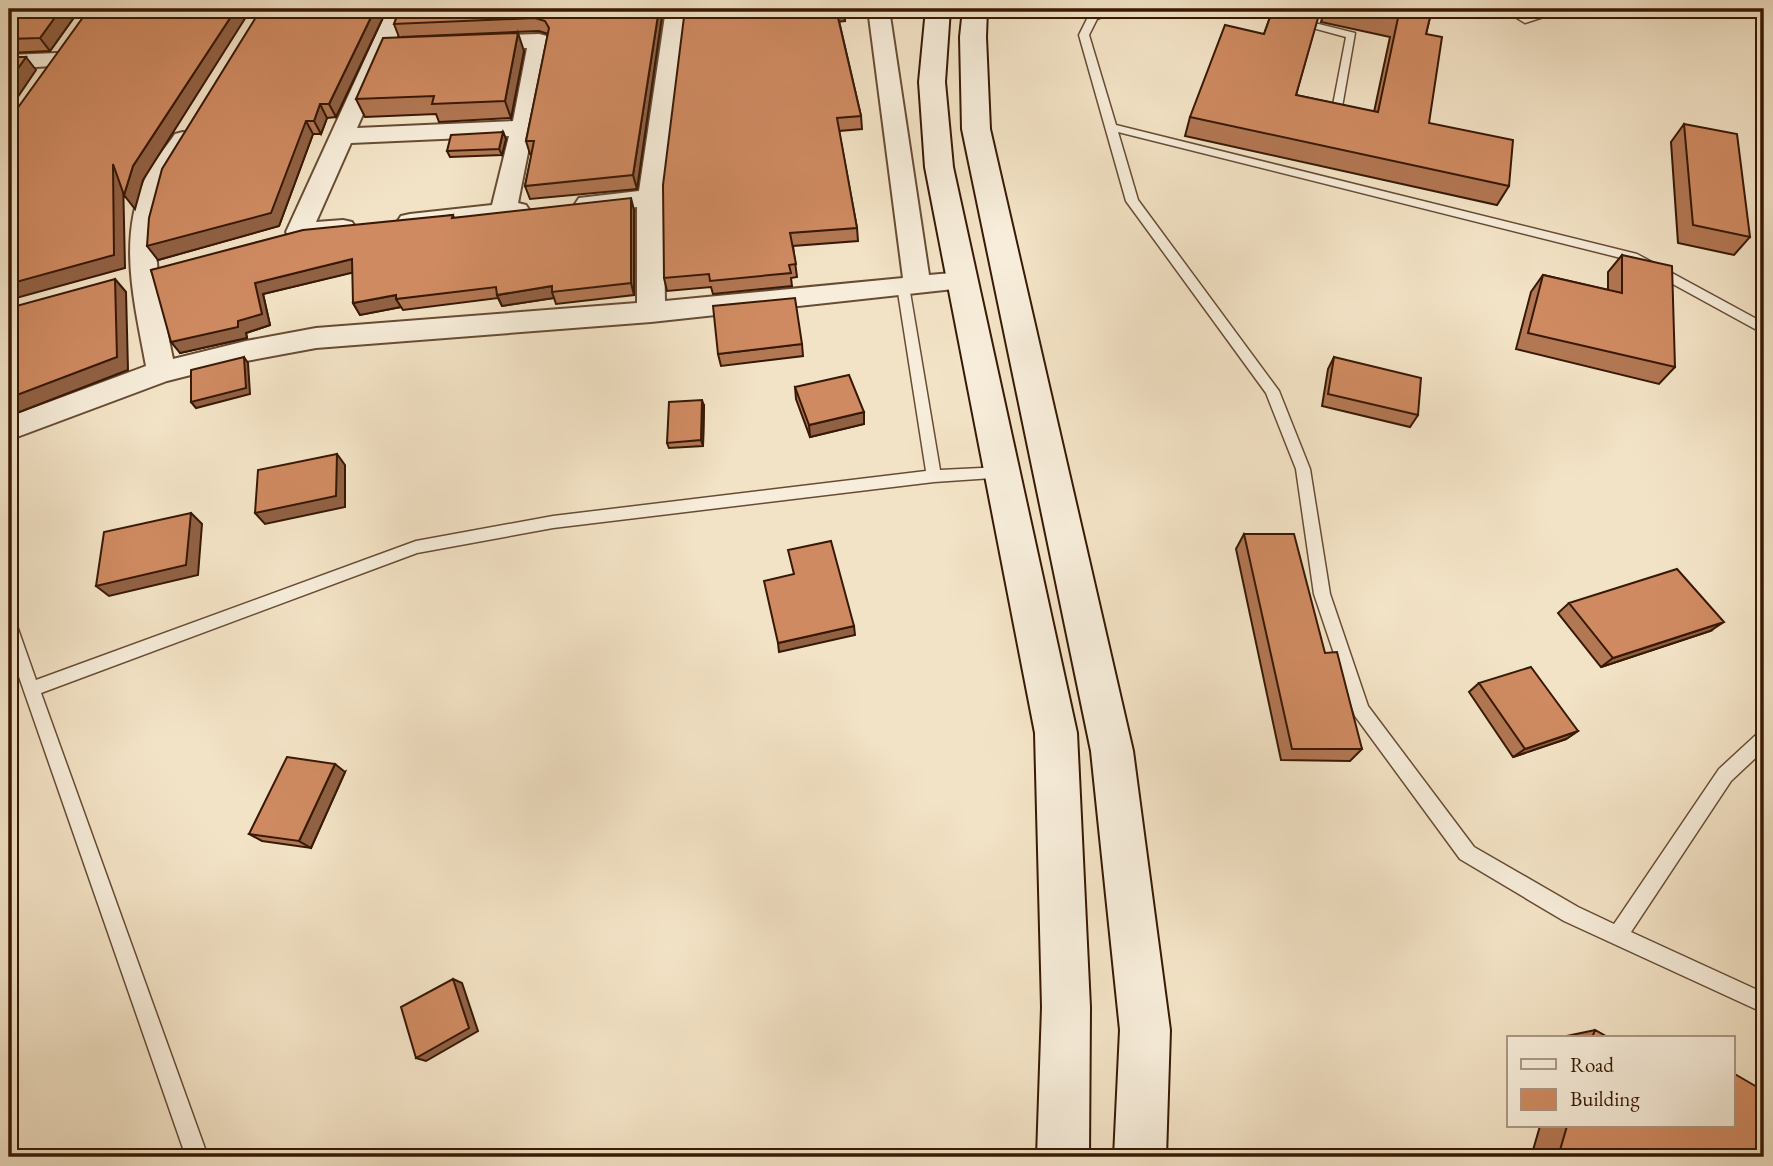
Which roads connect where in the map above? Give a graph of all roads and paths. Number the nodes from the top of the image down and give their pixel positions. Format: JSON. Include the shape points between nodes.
{"nodes":[{"id":1,"x":398,"y":9,"type":"edge"},
{"id":2,"x":677,"y":9,"type":"edge"},
{"id":3,"x":878,"y":9,"type":"edge"},
{"id":4,"x":938,"y":9,"type":"edge"},
{"id":5,"x":975,"y":9,"type":"edge"},
{"id":6,"x":1118,"y":9,"type":"edge"},
{"id":7,"x":1247,"y":9,"type":"edge"},
{"id":8,"x":1507,"y":9,"type":"edge"},
{"id":9,"x":1563,"y":9,"type":"edge"},
{"id":10,"x":71,"y":40,"type":"edge"},
{"id":11,"x":460,"y":44,"type":"edge"},
{"id":12,"x":407,"y":46,"type":"edge"},
{"id":13,"x":381,"y":47,"type":"junction"},
{"id":14,"x":57,"y":60,"type":"junction"},
{"id":15,"x":9,"y":62,"type":"edge"},
{"id":16,"x":41,"y":83,"type":"edge"},
{"id":17,"x":1338,"y":105,"type":"edge"},
{"id":18,"x":192,"y":124,"type":"edge"},
{"id":19,"x":1111,"y":127,"type":"junction"},
{"id":20,"x":523,"y":128,"type":"junction"},
{"id":21,"x":342,"y":136,"type":"junction"},
{"id":22,"x":650,"y":198,"type":"junction"},
{"id":23,"x":570,"y":206,"type":"edge"},
{"id":24,"x":543,"y":209,"type":"edge"},
{"id":25,"x":503,"y":213,"type":"junction"},
{"id":26,"x":299,"y":232,"type":"junction"},
{"id":27,"x":274,"y":240,"type":"edge"},
{"id":28,"x":170,"y":269,"type":"edge"},
{"id":29,"x":132,"y":279,"type":"junction"},
{"id":30,"x":963,"y":281,"type":"junction"},
{"id":31,"x":910,"y":286,"type":"junction"},
{"id":32,"x":651,"y":312,"type":"junction"},
{"id":33,"x":1764,"y":329,"type":"edge"},
{"id":34,"x":161,"y":372,"type":"junction"},
{"id":35,"x":9,"y":429,"type":"edge"},
{"id":36,"x":1002,"y":473,"type":"junction"},
{"id":37,"x":934,"y":476,"type":"junction"},
{"id":38,"x":9,"y":626,"type":"edge"},
{"id":39,"x":32,"y":689,"type":"junction"},
{"id":40,"x":1764,"y":739,"type":"edge"},
{"id":41,"x":1619,"y":935,"type":"junction"},
{"id":42,"x":1764,"y":1003,"type":"edge"},
{"id":43,"x":197,"y":1157,"type":"edge"},
{"id":44,"x":1063,"y":1157,"type":"edge"},
{"id":45,"x":1140,"y":1157,"type":"edge"}],
"edges":[{"from":1,"to":13,"type":"street"},
{"from":2,"to":22,"type":"street"},
{"from":3,"to":31,"type":"street"},
{"from":4,"to":30,"type":"main road","via":[[932,82],[939,167]]},
{"from":5,"to":45,"type":"main road","via":[[976,129],[1112,751],[1144,1030]]},
{"from":6,"to":19,"type":"lane","via":[[1093,17],[1084,35]]},
{"from":7,"to":17,"type":"lane","via":[[1351,35]]},
{"from":8,"to":9,"type":"lane","via":[[1525,20]]},
{"from":10,"to":14,"type":"street"},
{"from":11,"to":20,"type":"street","via":[[539,41]]},
{"from":12,"to":13,"type":"street"},
{"from":13,"to":21,"type":"street"},
{"from":14,"to":15,"type":"street"},
{"from":14,"to":16,"type":"street"},
{"from":18,"to":29,"type":"street","via":[[157,181]]},
{"from":19,"to":33,"type":"lane","via":[[1633,257]]},
{"from":19,"to":41,"type":"lane","via":[[1132,201],[1272,391],[1303,469],[1322,594],[1361,710],[1467,853],[1571,914]]},
{"from":20,"to":21,"type":"street"},
{"from":20,"to":25,"type":"street"},
{"from":21,"to":26,"type":"street"},
{"from":22,"to":23,"type":"street"},
{"from":22,"to":32,"type":"street"},
{"from":24,"to":25,"type":"street"},
{"from":25,"to":26,"type":"street"},
{"from":26,"to":27,"type":"street"},
{"from":28,"to":29,"type":"street"},
{"from":29,"to":34,"type":"street"},
{"from":30,"to":31,"type":"street"},
{"from":30,"to":36,"type":"main road"},
{"from":31,"to":32,"type":"street"},
{"from":31,"to":37,"type":"lane"},
{"from":32,"to":34,"type":"street","via":[[316,338]]},
{"from":34,"to":35,"type":"street"},
{"from":36,"to":37,"type":"lane"},
{"from":36,"to":44,"type":"main road","via":[[1056,733],[1066,1007]]},
{"from":37,"to":39,"type":"lane","via":[[554,522],[416,547]]},
{"from":38,"to":39,"type":"lane"},
{"from":39,"to":43,"type":"lane"},
{"from":40,"to":41,"type":"lane","via":[[1725,775]]},
{"from":41,"to":42,"type":"lane"}]}
